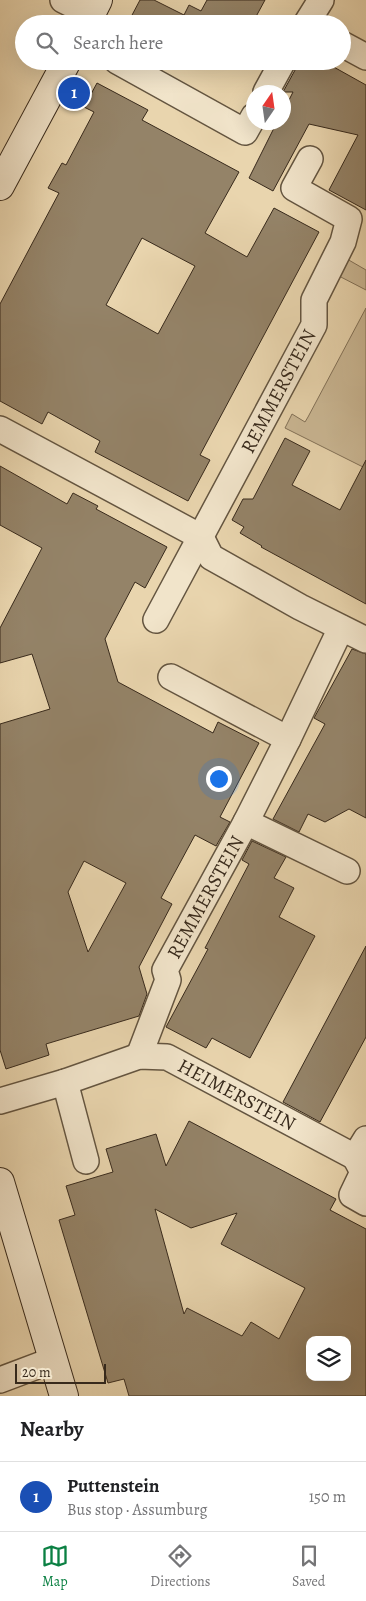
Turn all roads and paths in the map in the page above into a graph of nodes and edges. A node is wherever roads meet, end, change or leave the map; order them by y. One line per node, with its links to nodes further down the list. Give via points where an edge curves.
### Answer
1 (63, 0): 3 (street)
2 (321, 0): 4 (street)
3 (92, 13)
4 (312, 15)
5 (351, 49): 6 (street)
6 (366, 57)
7 (62, 70): 13 (street)
8 (132, 70): 11 (street)
9 (279, 70): 10 (street)
10 (270, 85)
11 (246, 130)
12 (310, 158): 15 (street, REMMERSTEIN, via 294,188 349,219 343,242 314,300 314,325)
13 (0, 186)
14 (0, 429): 15 (street)
15 (201, 537): 16 (street, REMMERSTEIN); 17 (street, via 211,557)
16 (156, 620)
17 (341, 628): 18 (street); 20 (street, REMMERSTEIN)
18 (366, 640)
19 (172, 677): 20 (street)
20 (288, 739): 21 (street, REMMERSTEIN)
21 (246, 822): 22 (street, REMMERSTEIN); 23 (street, REMMERSTEIN, via 165,970 168,980)
22 (346, 871)
23 (139, 1056): 24 (street, HEIMERSTEIN); 26 (street, HEIMERSTEIN, via 167,1057)
24 (65, 1082): 25 (street, HEIMERSTEIN); 27 (street)
25 (0, 1101)
26 (361, 1148): 29 (street, HEIMERSTEIN, via 363,1172 352,1195)
27 (86, 1161)
28 (0, 1182): 30 (street)
29 (366, 1203)
30 (53, 1360): 31 (street); 32 (street)
31 (0, 1380)
32 (64, 1396)

